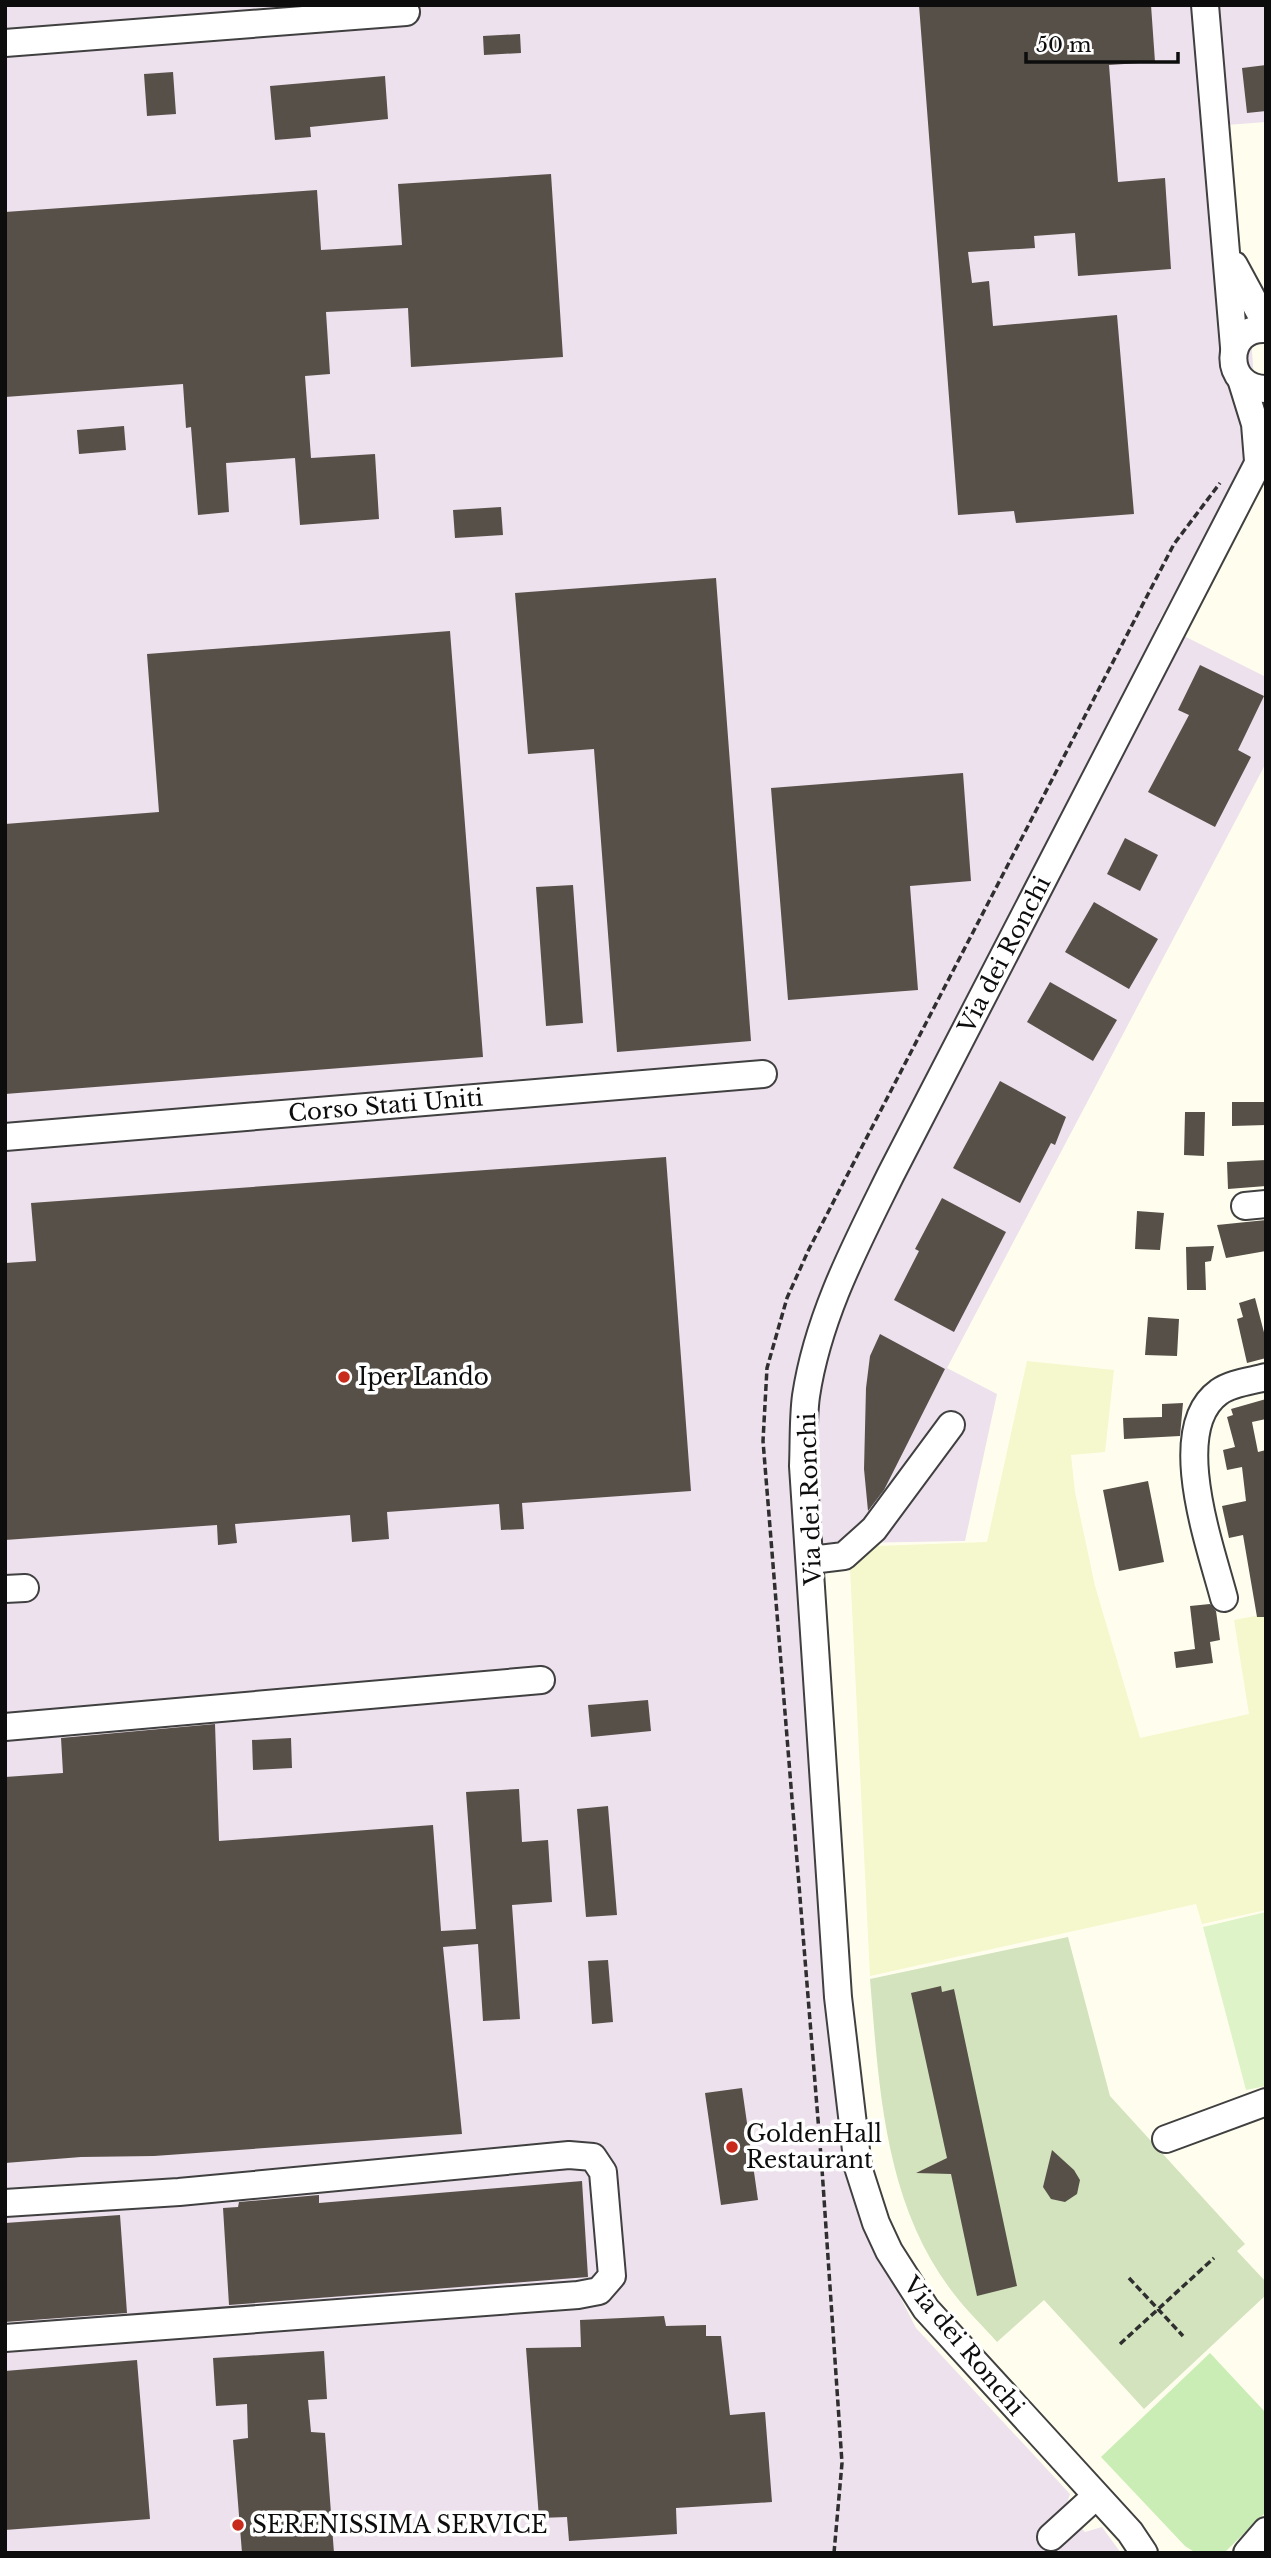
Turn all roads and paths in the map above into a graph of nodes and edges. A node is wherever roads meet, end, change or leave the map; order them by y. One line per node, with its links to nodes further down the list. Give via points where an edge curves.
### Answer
1 (348, 5): 5 (street)
2 (1205, 5): 7 (street, Via dei Ronchi)
3 (406, 12): 5 (street)
4 (208, 16): 5 (street); 6 (street)
5 (318, 19)
6 (5, 43)
7 (1225, 244): 8 (street); 10 (street, Via dei Ronchi)
8 (1266, 324)
9 (1266, 329): 10 (street, via 1245,334)
10 (1234, 347): 11 (street, Via dei Ronchi, via 1233,366)
11 (1254, 385): 12 (street, Via dei Ronchi)
12 (1262, 454): 18 (street, Via dei Ronchi, via 842,1274 823,1324 806,1396 803,1466)
13 (1225, 477): 34 (path, via 1174,544 856,1157 788,1298 767,1368 764,1441 842,2463)
14 (763, 1074): 15 (street, Corso Stati Uniti)
15 (5, 1136)
16 (1266, 1377): 19 (street, via 1221,1391 1206,1404 1196,1430 1201,1514)
17 (951, 1425): 18 (street, via 874,1529 844,1556)
18 (811, 1560): 31 (street, Via dei Ronchi, via 838,1997 858,2167 876,2223 914,2292)
19 (1224, 1598)
20 (541, 1680): 21 (street)
21 (5, 1727)
22 (1266, 2102): 23 (street)
23 (1166, 2139)
24 (5, 2203): 29 (street, via 179,2192 569,2155 593,2157 603,2172 612,2276 599,2291 578,2295)
25 (1214, 2258): 27 (path)
26 (1129, 2278): 27 (path)
27 (1158, 2309): 28 (path); 30 (path)
28 (1183, 2336)
29 (5, 2338)
30 (1120, 2344)
31 (1096, 2496): 32 (street); 33 (street, Via dei Ronchi)
32 (1051, 2537)
33 (1146, 2549)
34 (834, 2553)

